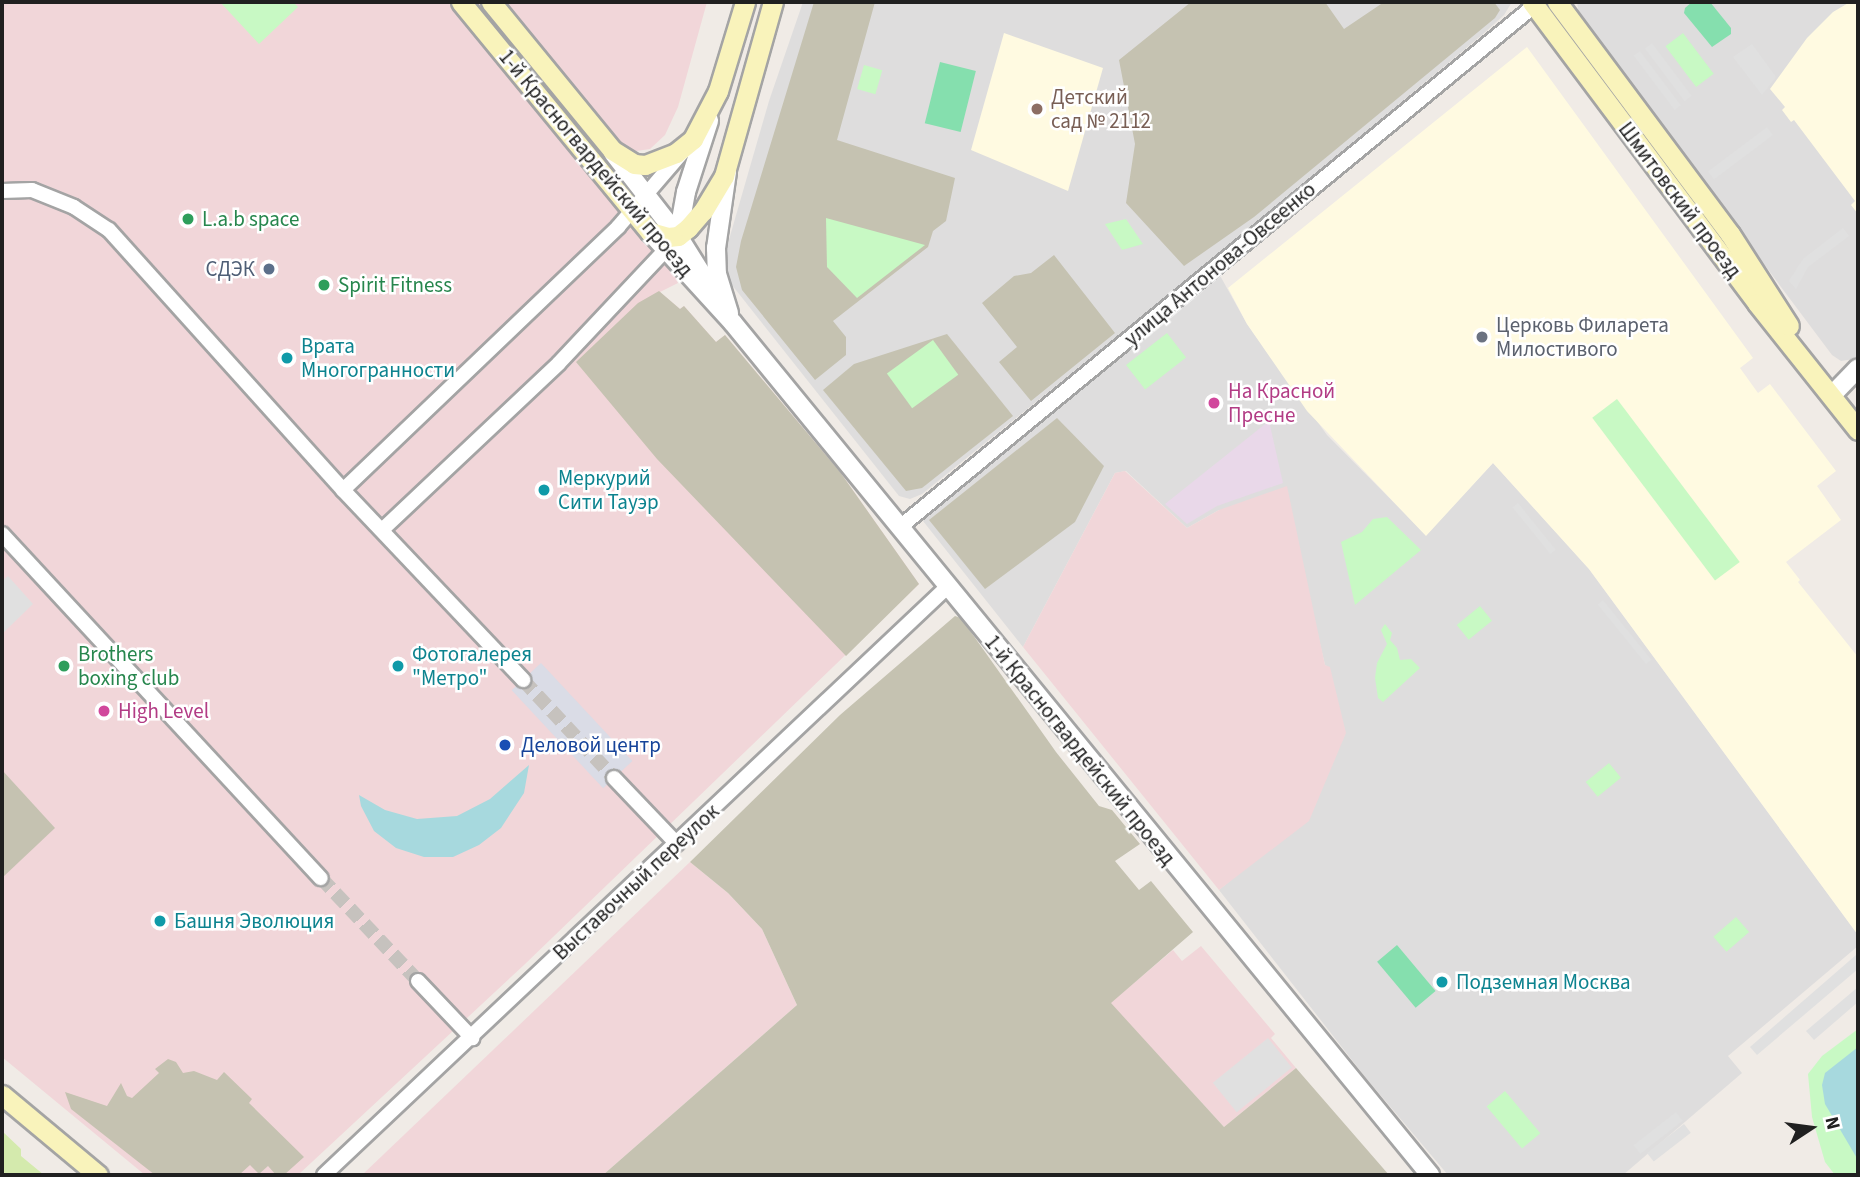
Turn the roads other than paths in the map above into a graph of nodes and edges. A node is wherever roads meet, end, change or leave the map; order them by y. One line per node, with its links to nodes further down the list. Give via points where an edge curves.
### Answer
1 (461, 2): 17 (main road, 1-й Красногвардейский проезд)
2 (491, 2): 13 (main road, 1-й Красногвардейский проезд)
3 (740, 2): 9 (street)
4 (746, 2): 9 (main road)
5 (774, 2): 10 (main road)
6 (784, 2): 10 (street)
7 (1558, 2): 21 (main road, Шмитовский проезд, via 1730,234)
8 (1535, 3): 21 (main road, Шмитовский проезд, via 1757,303); 24 (street, улица Антонова-Овсеенко)
9 (730, 52): 11 (main road)
10 (755, 65): 14 (main road)
11 (718, 91): 12 (main road); 18 (street)
12 (692, 139): 13 (main road, via 676,153 645,164 634,164); 16 (street)
13 (612, 150): 16 (street, 1-й Красногвардейский проезд)
14 (729, 161): 18 (main road, via 703,211); 19 (street, via 716,248 722,297)
15 (2, 191): 23 (street, via 32,190 74,207 109,230)
16 (647, 196): 17 (street); 18 (street, 1-й Красногвардейский проезд)
17 (633, 211): 18 (main road, 1-й Красногвардейский проезд, via 650,232 668,237); 23 (street)
18 (672, 243): 19 (street, 1-й Красногвардейский проезд); 19 (street, 1-й Красногвардейский проезд, via 679,264); 25 (street, via 559,363)
19 (733, 323): 24 (street, 1-й Красногвардейский проезд)
20 (1858, 368): 21 (street)
21 (1832, 395): 22 (main road, Шмитовский проезд)
22 (1858, 430)
23 (343, 490): 25 (street)
24 (900, 527): 27 (street, 1-й Красногвардейский проезд)
25 (382, 530): 28 (street)
26 (2, 534): 31 (street)
27 (947, 587): 30 (street, Выставочный переулок); 37 (street, 1-й Красногвардейский проезд)
28 (523, 680)
29 (614, 778): 30 (street)
30 (677, 844): 33 (street, Выставочный переулок)
31 (321, 877)
32 (418, 982): 33 (street)
33 (472, 1038): 36 (street, Выставочный переулок)
34 (2, 1095): 35 (main road)
35 (98, 1175)
36 (324, 1175)
37 (1430, 1175)

